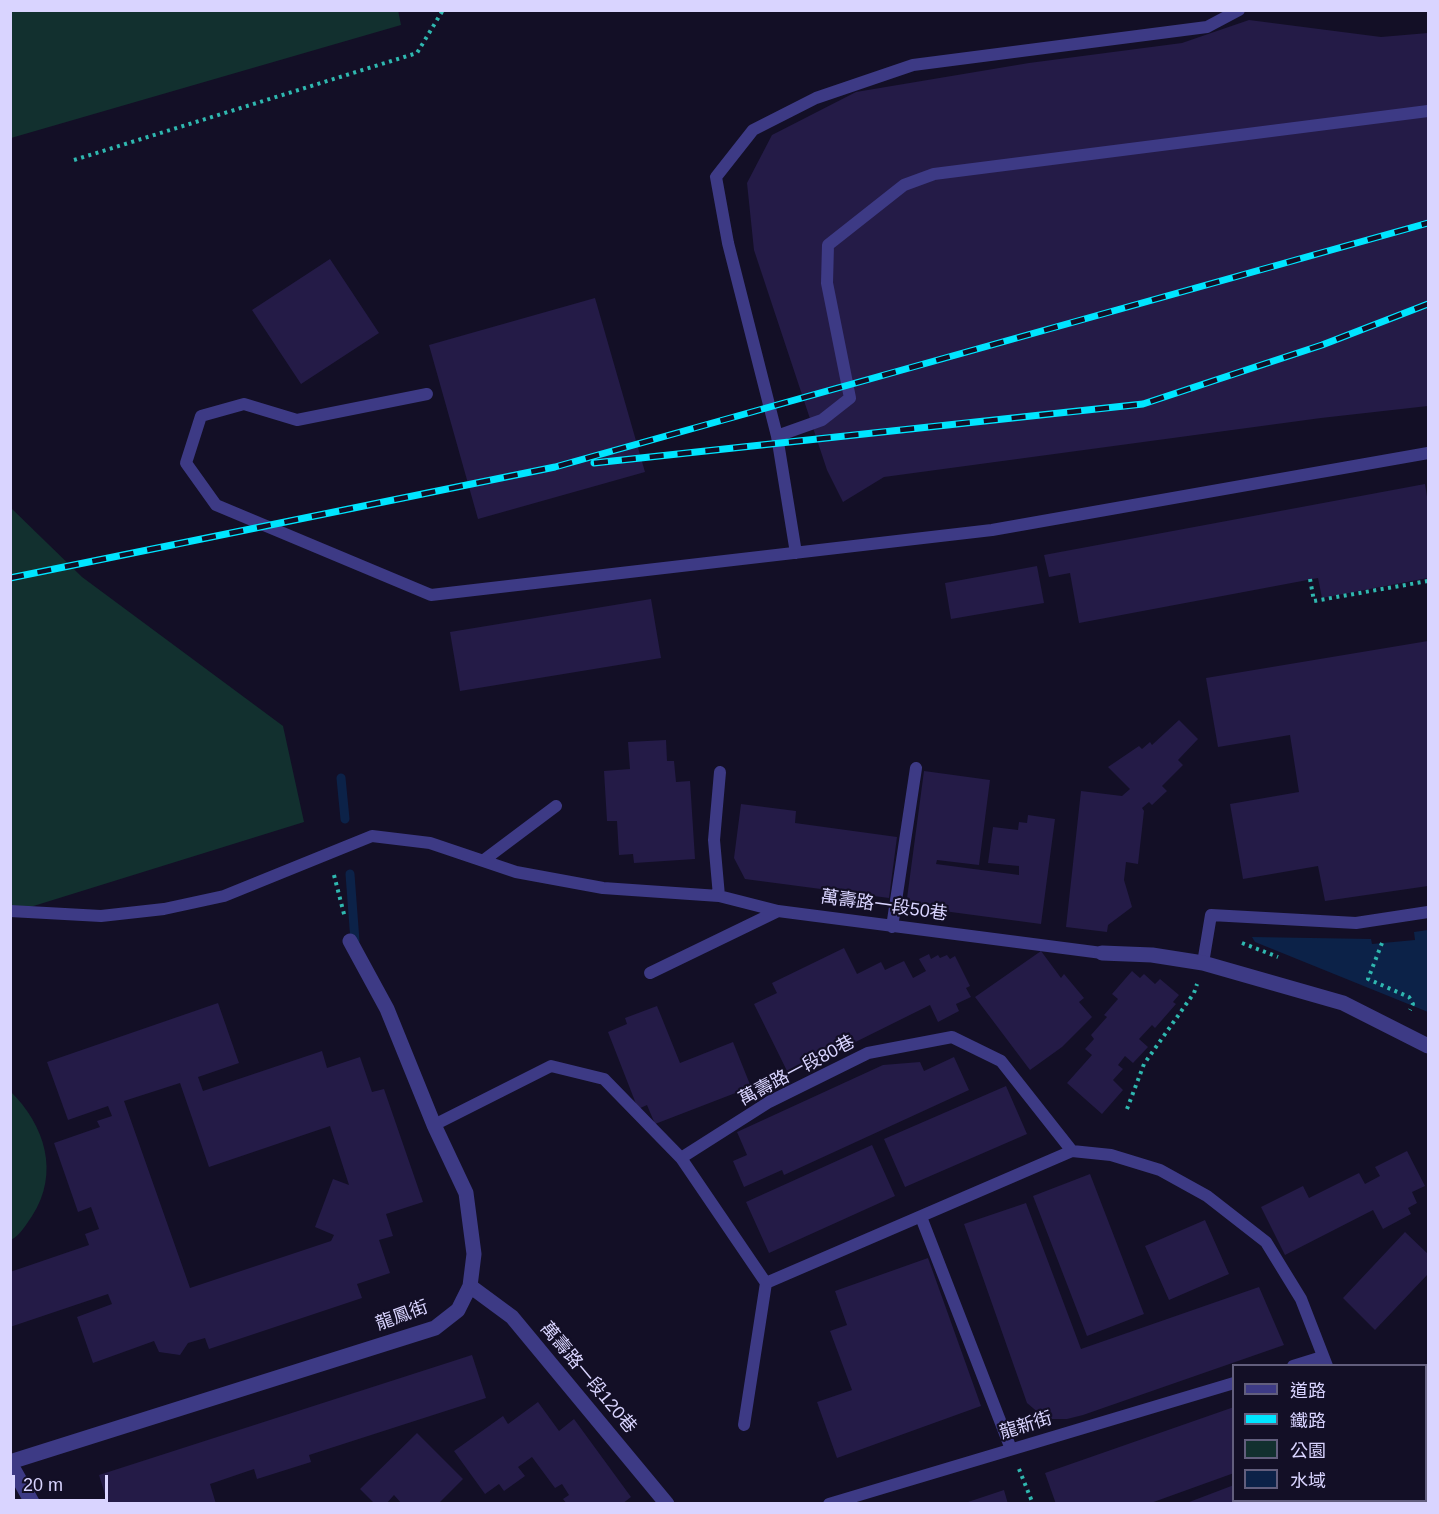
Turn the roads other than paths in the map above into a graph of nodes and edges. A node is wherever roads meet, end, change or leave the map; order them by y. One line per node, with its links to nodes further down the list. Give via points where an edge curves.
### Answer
1 (1239, 10): 4 (lane, via 1207,27 913,65 816,98 753,130 716,177 728,243)
2 (1428, 111): 4 (lane, via 934,174 904,185 828,245 828,282 850,398 822,420)
3 (427, 394): 6 (lane, via 297,420 244,404 233,406 201,416 186,463 216,505 431,595)
4 (777, 436): 6 (lane)
5 (1428, 453): 6 (lane, via 992,530)
6 (796, 553)
7 (915, 768): 15 (lane)
8 (720, 772): 11 (lane, via 714,840)
9 (556, 806): 10 (lane)
10 (484, 860): 11 (lane, 萬壽路一段50巷, via 516,872 603,888); 12 (lane, 萬壽路一段50巷, via 430,843 372,836 224,896 165,909 101,916)
11 (719, 896): 13 (lane, 萬壽路一段50巷)
12 (10, 911)
13 (778, 911): 15 (lane, 萬壽路一段50巷); 19 (lane)
14 (1428, 912): 18 (lane, via 1356,923 1212,915)
15 (892, 927): 17 (lane, 萬壽路一段50巷)
16 (350, 941): 21 (street, 龍鳳街, via 387,1009)
17 (1102, 953): 18 (street, 萬壽路一段50巷)
18 (1203, 963): 20 (street, 萬壽路一段50巷, via 1342,1003)
19 (650, 973)
20 (1428, 1046)
21 (434, 1125): 23 (lane, via 551,1066 604,1079); 26 (street, 龍鳳街, via 466,1193 474,1254)
22 (1072, 1151): 23 (lane, 萬壽路一段80巷, via 1001,1060 952,1037 868,1053 770,1102); 24 (lane); 27 (lane, via 1111,1155 1160,1170 1207,1196 1266,1242 1301,1299)
23 (681, 1158): 25 (lane)
24 (921, 1217): 25 (lane); 31 (lane)
25 (766, 1283): 30 (lane)
26 (470, 1286): 32 (street, 龍鳳街, via 458,1310 435,1328); 34 (street, 萬壽路一段120巷, via 512,1317)
27 (1325, 1361): 28 (lane)
28 (1301, 1364)
29 (1232, 1383): 31 (lane, 龍新街)
30 (744, 1425)
31 (1011, 1449): 35 (lane, 龍新街)
32 (10, 1462): 33 (street, 龍鳳街)
33 (33, 1503)
34 (667, 1503)
35 (829, 1503)

